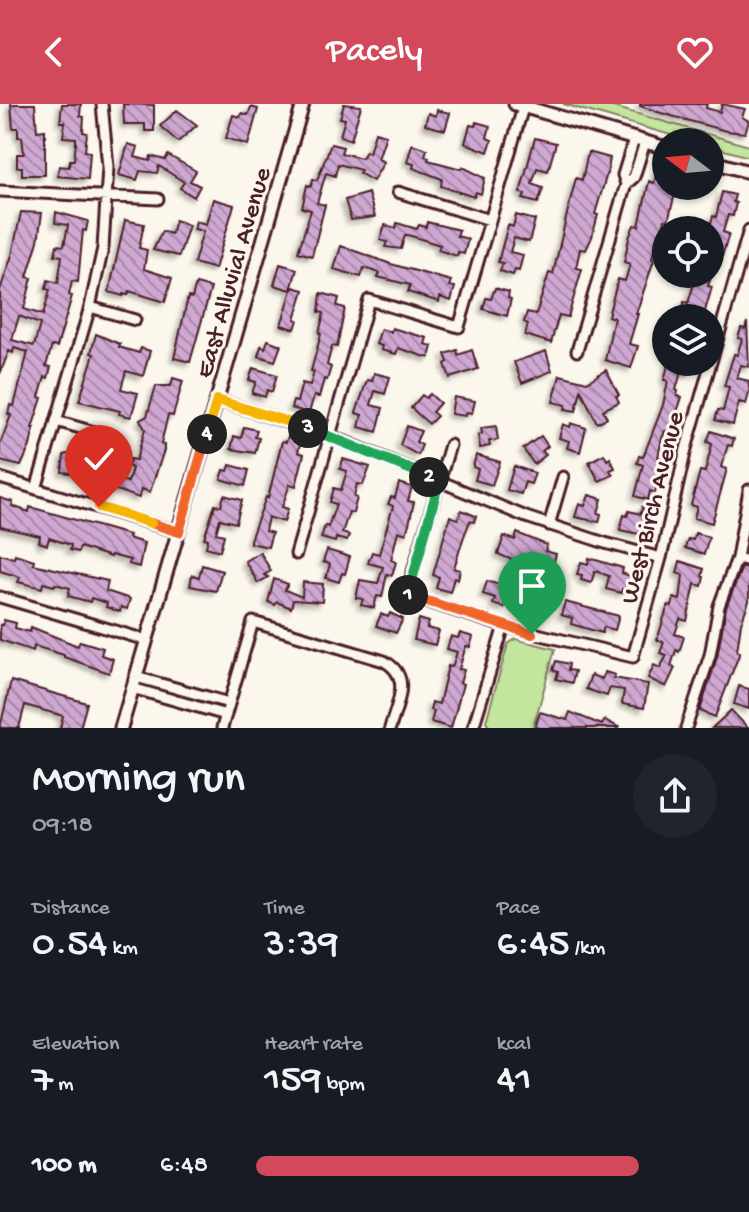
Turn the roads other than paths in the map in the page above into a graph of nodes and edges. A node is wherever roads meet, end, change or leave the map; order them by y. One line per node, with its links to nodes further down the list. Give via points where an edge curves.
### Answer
1 (102, 104): 10 (street)
2 (303, 104): 17 (street, East Alluvial Avenue)
3 (520, 105): 4 (street); 12 (street)
4 (639, 140): 5 (street); 16 (street, via 634,177 626,184)
5 (652, 144)
6 (724, 165): 7 (street)
7 (749, 172)
8 (0, 191): 10 (street)
9 (398, 192): 12 (street)
10 (108, 196): 11 (street); 14 (street)
11 (158, 199)
12 (490, 220): 20 (street, via 459,327 369,300)
13 (749, 230): 30 (street, West Birch Avenue, via 682,463)
14 (90, 307): 15 (street); 18 (street)
15 (135, 320)
16 (577, 351)
17 (217, 400): 20 (street); 28 (street, East Alluvial Avenue)
18 (56, 421): 19 (street); 25 (street)
19 (101, 434)
20 (331, 436): 24 (street); 29 (street)
21 (450, 445): 24 (street)
22 (563, 477): 27 (street)
23 (0, 478): 25 (street)
24 (439, 482): 27 (street); 34 (street, via 406,595)
25 (36, 489): 28 (street)
26 (749, 490): 31 (street)
27 (549, 525): 30 (street)
28 (179, 532): 35 (street, East Alluvial Avenue)
29 (296, 554)
30 (661, 558): 34 (street, West Birch Avenue, via 633,657)
31 (737, 558): 32 (street); 43 (street)
32 (749, 561)
33 (0, 597): 35 (street)
34 (504, 626): 42 (street)
35 (146, 640): 36 (street, East Alluvial Avenue)
36 (134, 682): 37 (street); 38 (street); 39 (street, East Alluvial Avenue)
37 (229, 703): 38 (street); 41 (street, via 253,622 395,667 401,690)
38 (226, 715): 40 (street)
39 (121, 728)
40 (222, 728)
41 (390, 728)
42 (473, 728)
43 (686, 728)

